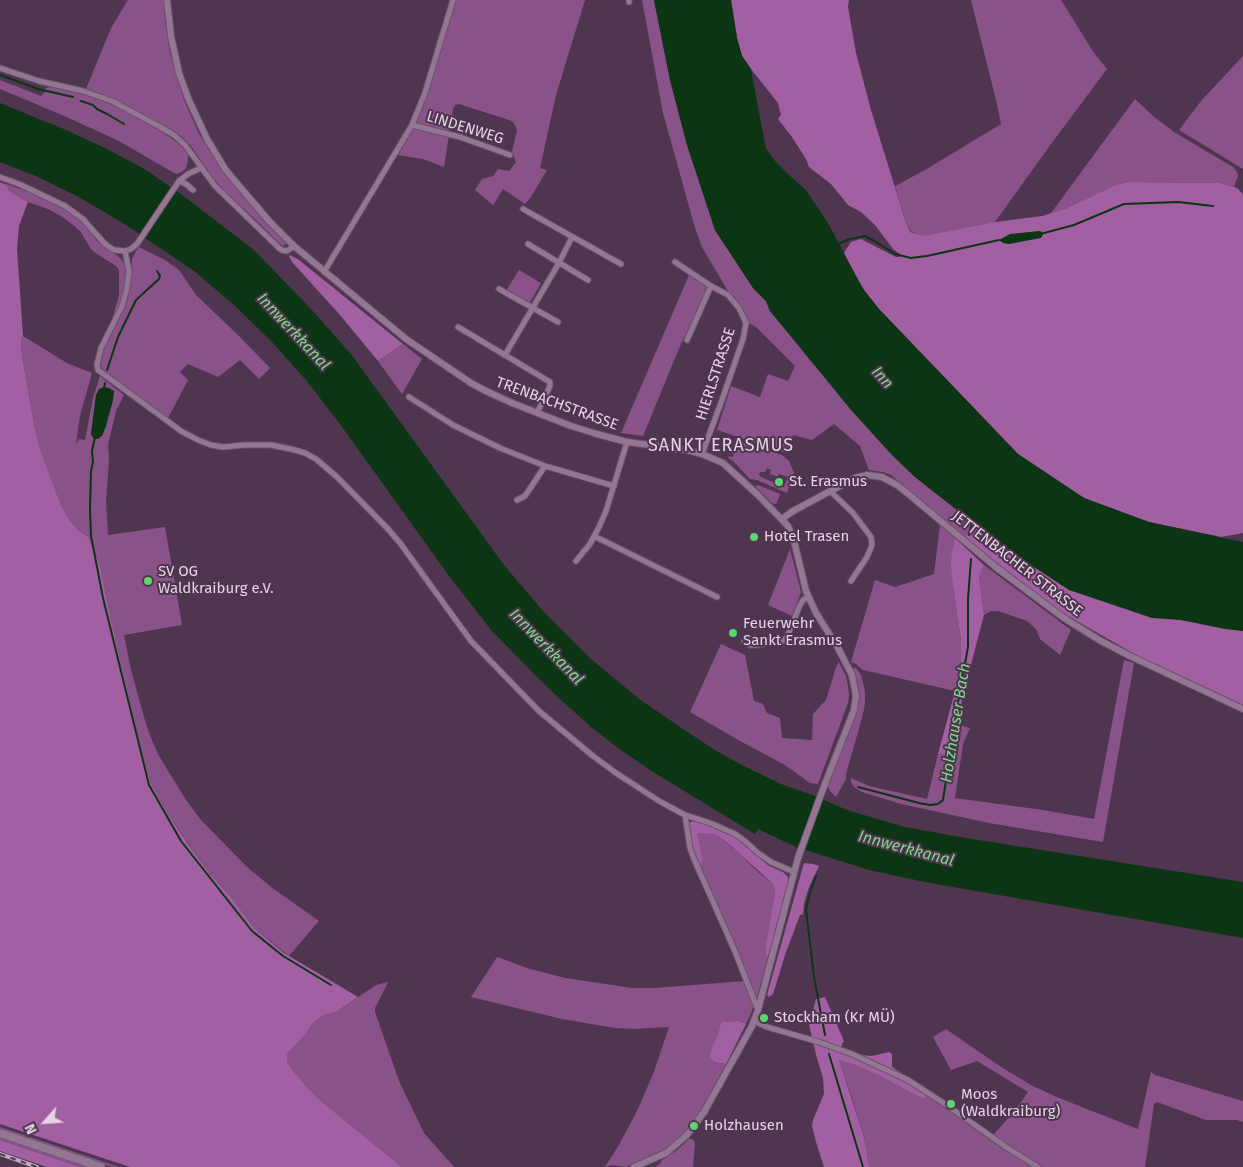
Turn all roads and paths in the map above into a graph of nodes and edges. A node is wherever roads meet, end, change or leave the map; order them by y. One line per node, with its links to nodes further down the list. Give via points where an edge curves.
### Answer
1 (168, 0): 13 (street, TRENBACHSTRASSE, via 179,73 207,139 225,169)
2 (453, 0): 4 (street)
3 (0, 68): 6 (street, via 112,102 174,135)
4 (412, 126): 5 (street, LINDENWEG, via 460,137); 18 (street)
5 (510, 155)
6 (201, 168): 8 (street); 13 (street, via 279,248 287,251)
7 (0, 177): 14 (street, via 65,206 83,219 109,247)
8 (178, 183): 9 (street); 14 (street, via 140,240)
9 (193, 190)
10 (523, 209): 11 (street)
11 (572, 237): 16 (street); 17 (street)
12 (528, 244): 16 (street)
13 (294, 246): 18 (street, TRENBACHSTRASSE)
14 (125, 251): 43 (street, via 129,271 127,288 98,356 98,370 198,440 223,447 284,447 305,453 321,463 388,529 471,641 539,711 616,773)
15 (675, 262): 20 (street, HIERLSTRASSE)
16 (559, 263): 19 (street); 22 (street)
17 (621, 264)
18 (324, 272): 28 (street, TRENBACHSTRASSE, via 412,343 471,383)
19 (588, 280)
20 (711, 286): 25 (street); 30 (street, HIERLSTRASSE, via 728,295 746,323)
21 (499, 289): 22 (street)
22 (532, 308): 23 (street); 26 (street)
23 (558, 322)
24 (458, 328): 26 (street)
25 (687, 340)
26 (505, 355): 28 (street, via 550,382)
27 (409, 396): 31 (street, via 453,426)
28 (537, 413): 29 (street, TRENBACHSTRASSE)
29 (627, 442): 30 (street, TRENBACHSTRASSE); 32 (street)
30 (702, 454): 35 (street, TRENBACHSTRASSE, via 728,467)
31 (545, 466): 32 (street); 34 (street, via 526,496)
32 (614, 486): 36 (street)
33 (830, 491): 35 (street, JETTENBACHER STRASSE); 38 (street, via 853,513 871,537 872,545 867,557); 42 (street, JETTENBACHER STRASSE, via 864,475 887,480 1064,618 1130,656)
34 (517, 500)
35 (782, 519): 40 (street, TRENBACHSTRASSE, via 793,535)
36 (594, 536): 37 (street); 39 (street)
37 (576, 561)
38 (851, 581)
39 (717, 597)
40 (808, 597): 41 (street, via 801,602 783,641 757,645); 44 (street, TRENBACHSTRASSE, via 848,667 855,691 854,710)
41 (744, 642)
42 (1243, 709)
43 (685, 815): 44 (street, via 735,834 771,862); 45 (street, via 694,859)
44 (794, 872): 45 (street, TRENBACHSTRASSE)
45 (758, 1010): 46 (street, TRENBACHSTRASSE)
46 (754, 1021): 49 (street, TRENBACHSTRASSE, via 688,1135 666,1153); 50 (street, via 845,1051 908,1080)
47 (0, 1133): 48 (main road)
48 (101, 1167)
49 (634, 1167)
50 (1038, 1167)

